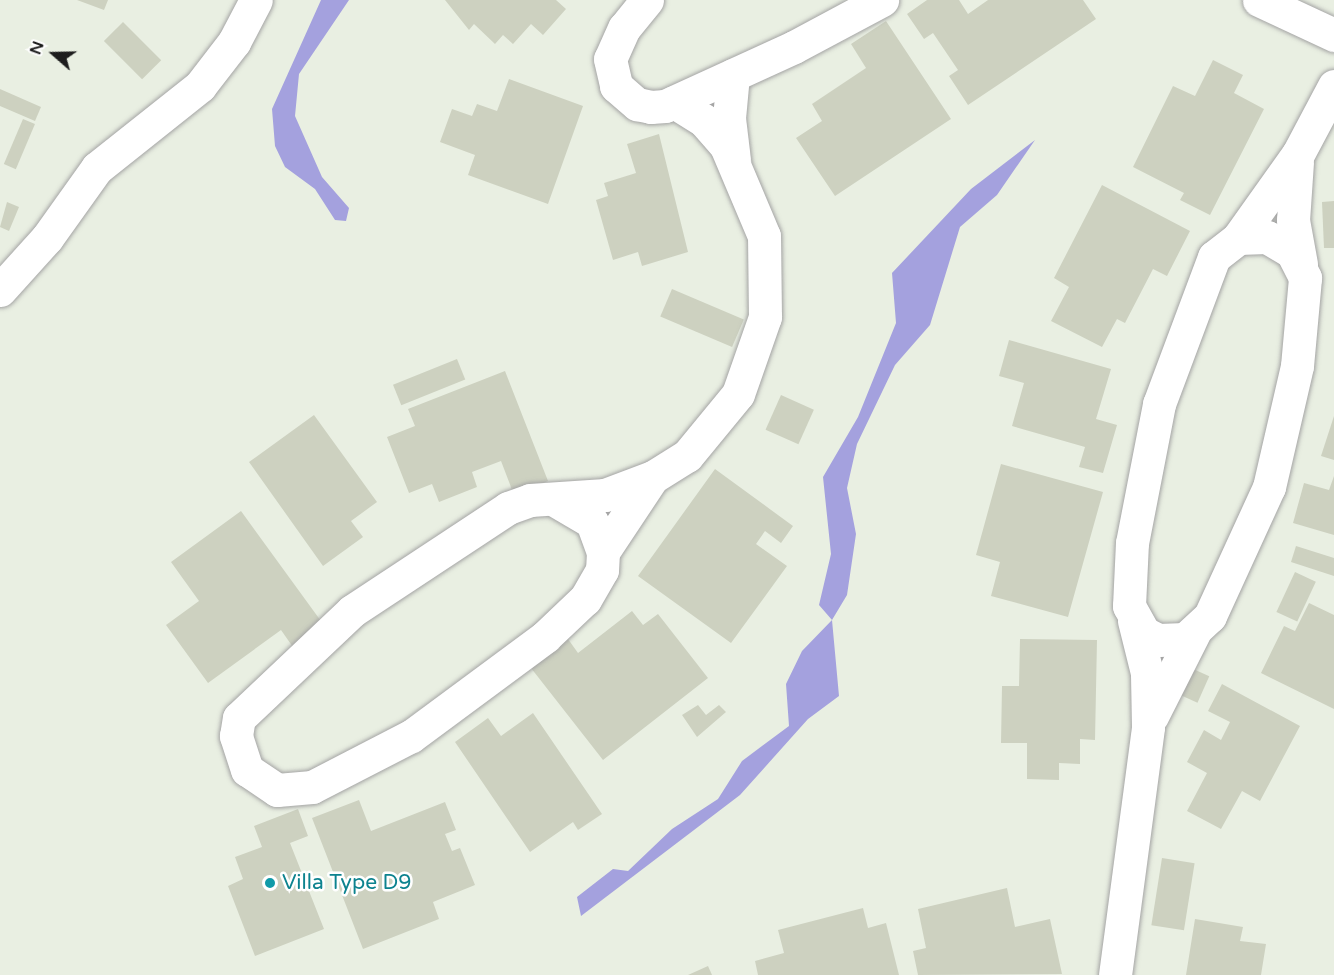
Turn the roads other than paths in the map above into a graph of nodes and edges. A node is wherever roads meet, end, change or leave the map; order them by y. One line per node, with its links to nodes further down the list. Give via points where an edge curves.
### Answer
1 (256, 0): 13 (street, via 234,42 200,86 96,168 47,238)
2 (647, 0): 8 (street, via 614,45 611,73 616,86 637,104)
3 (882, 0): 6 (street)
4 (1259, 0): 5 (street)
5 (1334, 35)
6 (733, 75): 8 (street); 10 (street, via 729,118)
7 (1334, 86): 9 (street)
8 (674, 102): 10 (street, via 703,120)
9 (1298, 154): 11 (street); 12 (street, via 1293,220)
10 (734, 161): 14 (street, via 764,236 768,277 755,357 715,427 687,456)
11 (1238, 238): 12 (street, via 1268,237 1281,242); 17 (street, via 1225,246 1208,270 1159,404 1132,543 1129,606)
12 (1301, 264): 18 (street, via 1305,278 1301,337 1269,487 1233,575)
13 (0, 290)
14 (654, 477): 15 (street, via 605,495); 16 (street)
15 (553, 499): 16 (street, via 586,517); 16 (street, via 519,503 481,524 409,569 325,632 239,718 236,736 247,770 260,783 295,792 411,736 502,673 585,599 597,586)
16 (603, 552)
17 (1134, 621): 18 (street, via 1158,640 1175,642); 19 (street, via 1147,673)
18 (1194, 633): 19 (street)
19 (1148, 727): 20 (street)
20 (1115, 975)

